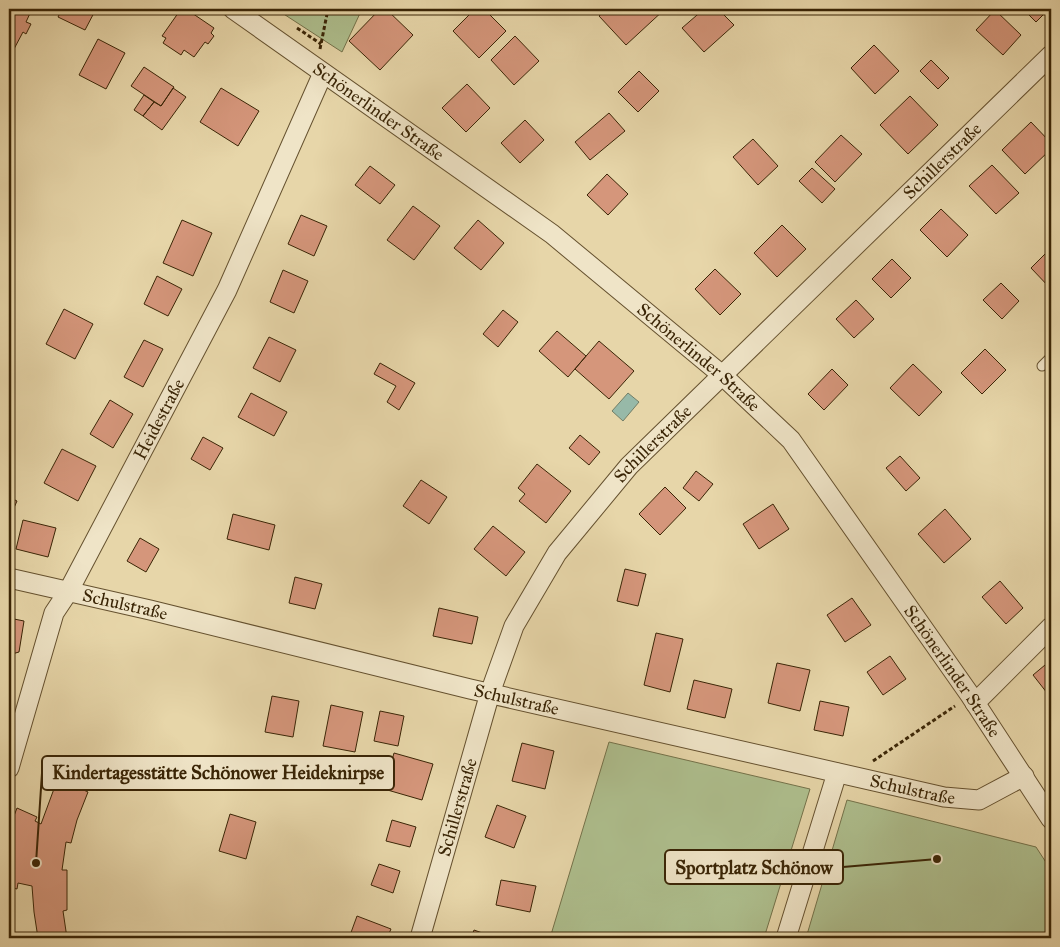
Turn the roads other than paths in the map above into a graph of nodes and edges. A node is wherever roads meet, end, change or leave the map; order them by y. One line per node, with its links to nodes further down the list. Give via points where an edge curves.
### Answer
1 (233, 9): 3 (street, Schönerlinder Straße)
2 (1051, 55): 6 (street, Schillerstraße)
3 (323, 73): 6 (street, Schönerlinder Straße, via 552,234); 8 (street, Heidestraße, via 227,290)
4 (1051, 357): 5 (lane)
5 (1042, 366)
6 (722, 375): 10 (street, Schillerstraße, via 629,466 557,553 514,626); 11 (street, Schönerlinder Straße, via 791,440)
7 (9, 578): 8 (street, Schulstraße)
8 (68, 592): 10 (street, Schulstraße); 12 (street, Heidestraße, via 54,613)
9 (1051, 627): 11 (street)
10 (490, 694): 13 (street, Schulstraße); 16 (street, Schillerstraße)
11 (972, 699): 14 (street, Schönerlinder Straße)
12 (9, 768)
13 (845, 774): 14 (street, Schulstraße, via 944,796 978,800); 17 (street)
14 (1024, 776): 15 (street, Schönerlinder Straße)
15 (1051, 819)
16 (420, 938)
17 (786, 938)

